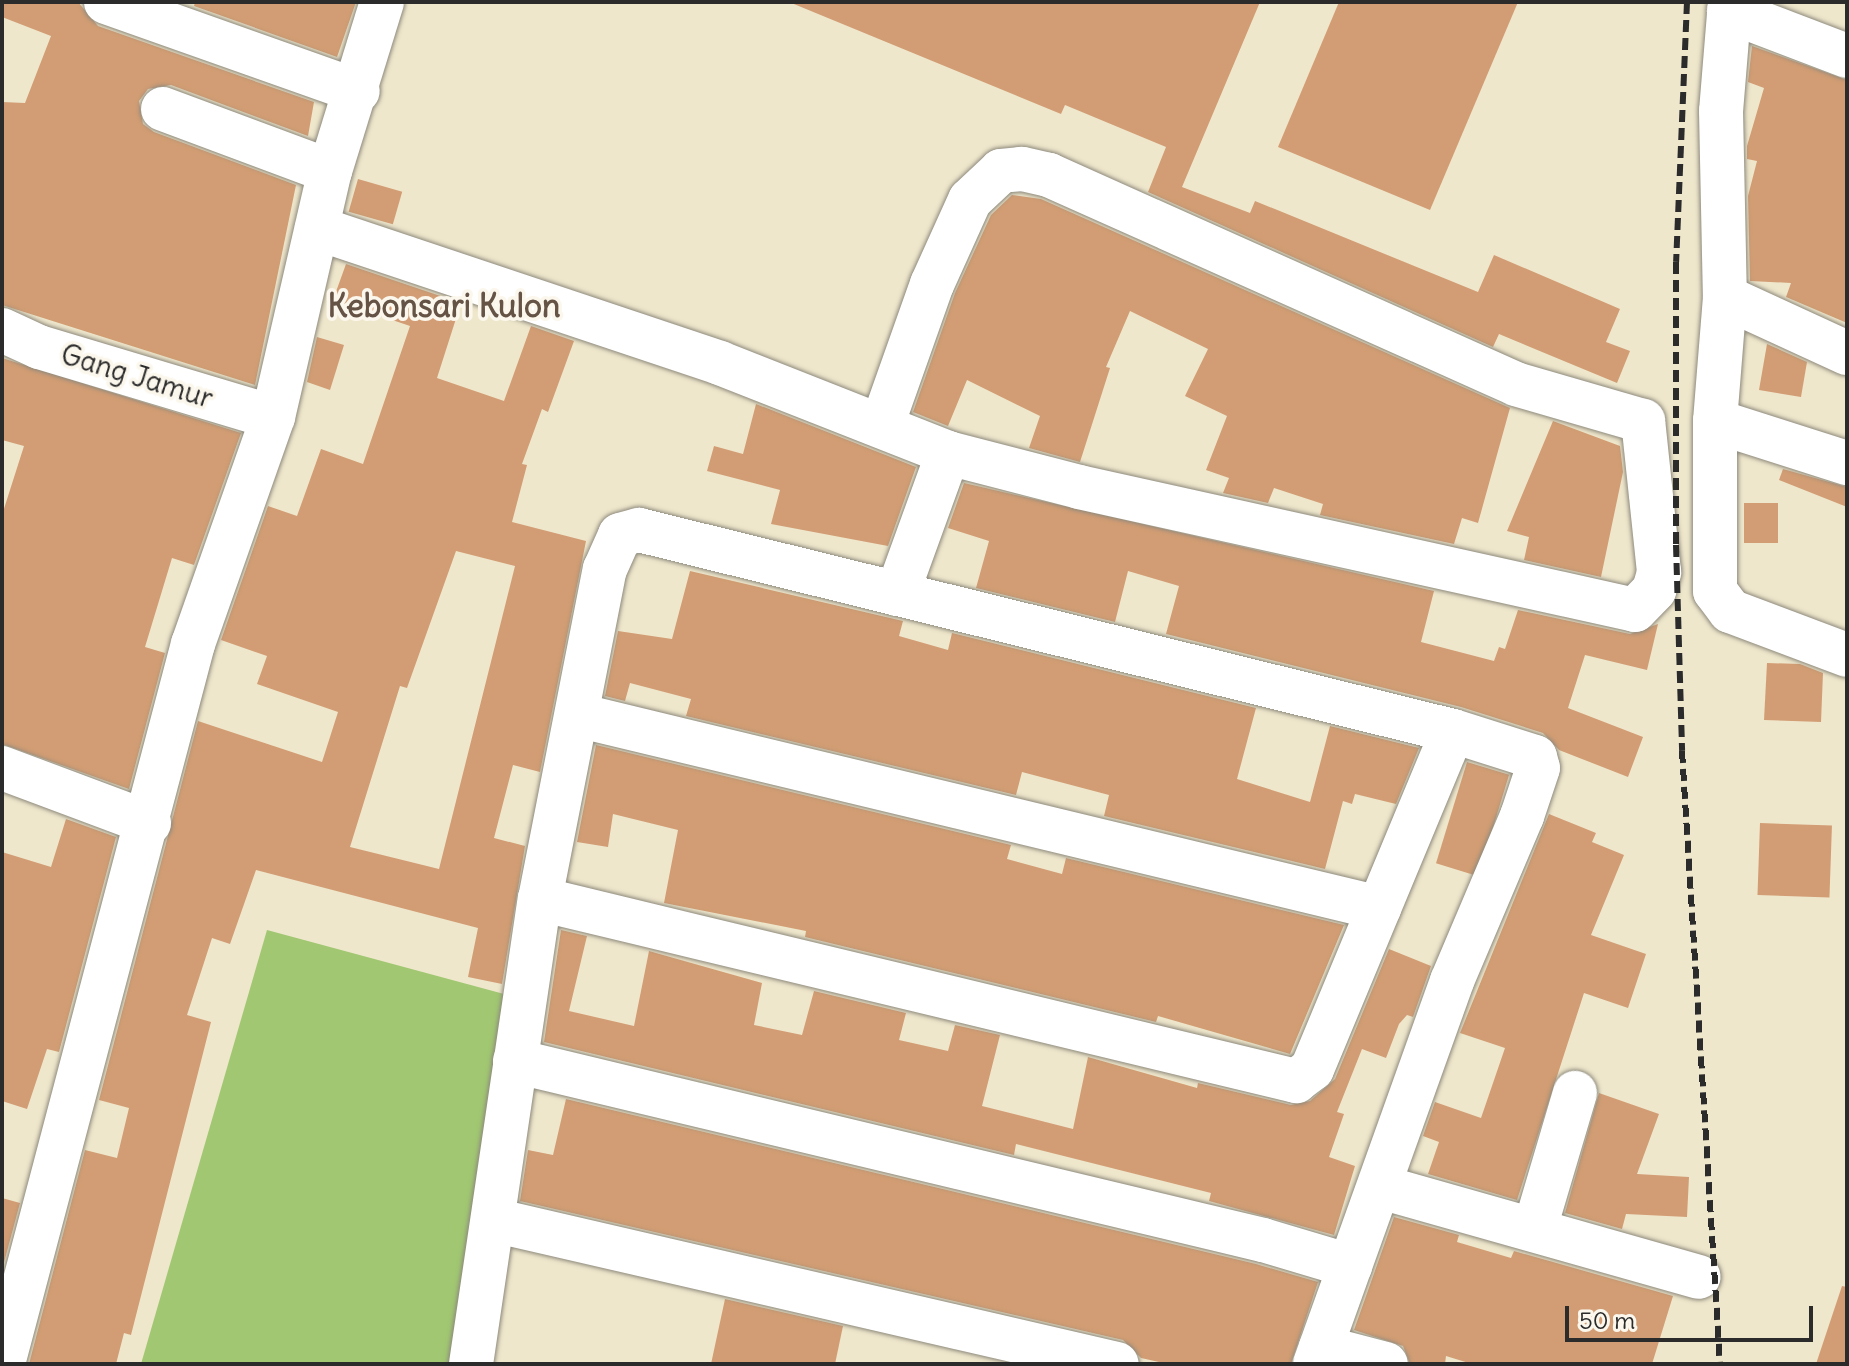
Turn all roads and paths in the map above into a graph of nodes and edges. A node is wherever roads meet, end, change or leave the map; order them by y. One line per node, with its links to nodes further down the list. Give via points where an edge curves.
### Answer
1 (106, 2): 5 (street)
2 (382, 2): 5 (street)
3 (1729, 7): 4 (street); 9 (street, via 1721,111)
4 (1847, 56)
5 (358, 91): 7 (street)
6 (163, 109): 7 (street)
7 (330, 171): 8 (street)
8 (317, 228): 12 (street); 13 (street, via 720,363)
9 (1725, 297): 11 (street); 14 (street)
10 (2, 330): 12 (street, Gang Jamur, via 39,347)
11 (1847, 353)
12 (273, 417): 22 (street, via 193,644)
13 (882, 425): 15 (street); 15 (street, via 932,284 970,200 1001,171 1022,169 1063,181 1516,384 1643,421 1659,572 1654,590 1635,610)
14 (1746, 428): 16 (street); 18 (street, via 1715,591 1730,611)
15 (948, 453): 17 (street)
16 (1847, 463)
17 (897, 594): 19 (street, via 659,532 620,535 605,569); 20 (street)
18 (1847, 655)
19 (577, 715): 23 (street); 24 (street)
20 (1453, 731): 24 (street); 27 (street, via 1535,757 1538,768 1452,981)
21 (2, 768): 22 (street)
22 (149, 823): 33 (street)
23 (540, 899): 24 (street, via 1296,1081 1312,1069); 25 (street)
24 (1379, 908)
25 (515, 1061): 28 (street); 30 (street, via 1263,1240)
26 (1575, 1093): 29 (street)
27 (1381, 1187): 29 (street); 30 (street)
28 (493, 1220): 34 (street); 35 (street)
29 (1535, 1228): 31 (street)
30 (1350, 1266): 32 (street)
31 (1698, 1277)
32 (1318, 1355): 36 (street)
33 (3, 1364)
34 (471, 1364)
35 (1117, 1364)
36 (1386, 1364)

